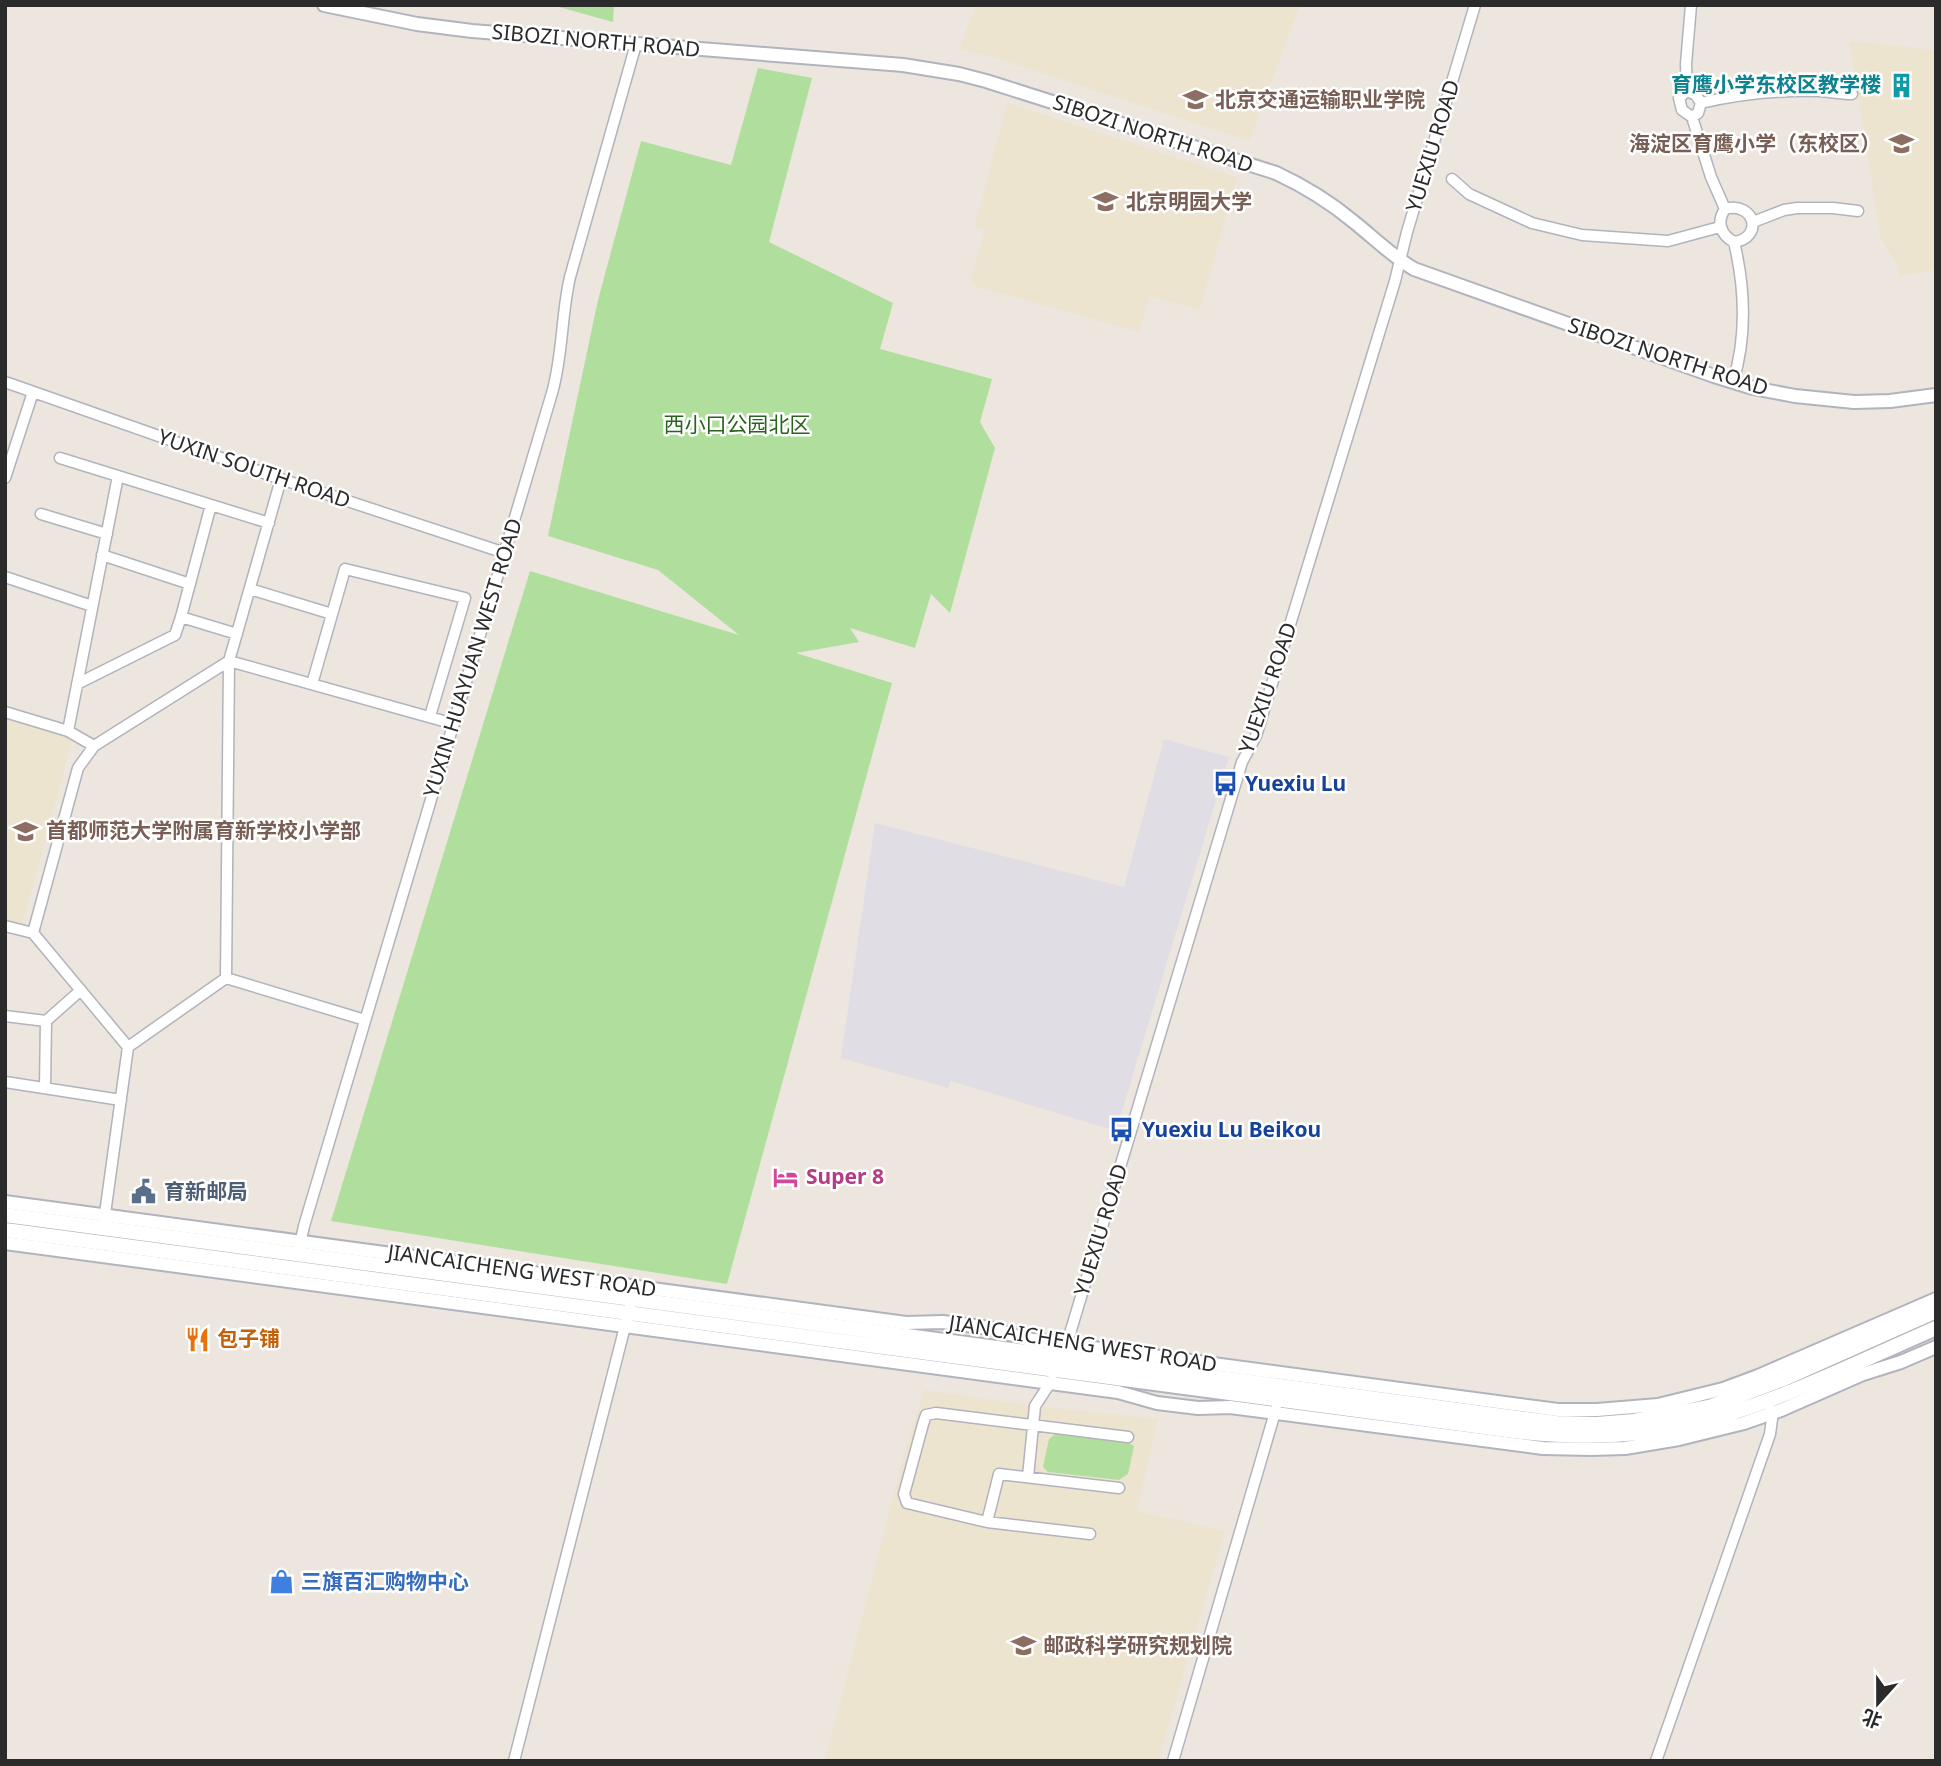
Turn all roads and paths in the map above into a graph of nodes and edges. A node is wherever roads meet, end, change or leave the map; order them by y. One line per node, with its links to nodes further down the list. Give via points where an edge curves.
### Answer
1 (324, 5): 4 (street, SIBOZI NORTH ROAD, via 443,27)
2 (1475, 5): 15 (street, YUEXIU ROAD)
3 (1691, 5): 5 (street)
4 (636, 44): 15 (street, SIBOZI NORTH ROAD, via 903,65 986,81 1276,173 1314,192); 28 (street, YUXIN HUAYUAN WEST ROAD, via 565,296 558,374)
5 (1687, 92): 7 (street); 8 (street, via 1679,98 1682,110)
6 (1852, 94): 7 (street, via 1773,92)
7 (1701, 103): 8 (street)
8 (1692, 117): 10 (street)
9 (1452, 179): 13 (street, via 1469,194 1532,223 1582,234 1668,241)
10 (1725, 209): 12 (street, via 1743,209); 13 (street)
11 (1858, 211): 12 (street, via 1797,208)
12 (1753, 222): 14 (street, via 1744,241)
13 (1720, 227): 14 (street)
14 (1734, 242): 17 (street, via 1743,330)
15 (1401, 261): 17 (street, SIBOZI NORTH ROAD, via 1427,275); 69 (street, YUEXIU ROAD)
16 (5, 382): 18 (street, YUXIN SOUTH ROAD)
17 (1733, 382): 19 (street, SIBOZI NORTH ROAD, via 1835,401)
18 (33, 392): 22 (street); 23 (street, YUXIN SOUTH ROAD)
19 (1936, 395)
20 (60, 457): 21 (street)
21 (118, 476): 24 (street); 27 (street)
22 (5, 478)
23 (281, 479): 26 (street); 28 (street, YUXIN SOUTH ROAD)
24 (211, 505): 26 (street); 31 (street)
25 (41, 514): 27 (street)
26 (269, 523): 32 (street)
27 (107, 534): 29 (street)
28 (505, 553): 42 (street, YUXIN HUAYUAN WEST ROAD)
29 (102, 555): 31 (street); 33 (street)
30 (5, 577): 33 (street)
31 (190, 584): 35 (street)
32 (250, 589): 34 (street); 36 (street)
33 (92, 606): 38 (street)
34 (332, 614): 39 (street); 41 (street, via 345,569 465,598)
35 (181, 617): 36 (street); 38 (street, via 175,635)
36 (237, 634): 37 (street)
37 (229, 661): 39 (street); 44 (street); 47 (street)
38 (77, 684): 43 (street)
39 (312, 684): 41 (street)
40 (5, 712): 43 (street)
41 (430, 716): 42 (street)
42 (454, 723): 50 (street, YUXIN HUAYUAN WEST ROAD)
43 (68, 731): 44 (street)
44 (94, 746): 46 (street, via 78,768)
45 (5, 926): 46 (street)
46 (33, 933): 48 (street)
47 (226, 978): 50 (street); 52 (street)
48 (80, 990): 51 (street); 52 (street)
49 (5, 1016): 51 (street)
50 (365, 1020): 61 (street, YUXIN HUAYUAN WEST ROAD)
51 (46, 1021): 54 (street)
52 (128, 1047): 55 (street)
53 (5, 1082): 54 (street)
54 (44, 1088): 55 (street)
55 (121, 1100): 58 (street)
56 (5, 1202): 58 (street, JIANCAICHENG WEST ROAD)
57 (5, 1215): 58 (main road, JIANCAICHENG WEST ROAD)
58 (104, 1222): 61 (main road, JIANCAICHENG WEST ROAD)
59 (5, 1230): 61 (main road, JIANCAICHENG WEST ROAD)
60 (5, 1243): 65 (street, JIANCAICHENG WEST ROAD)
61 (298, 1255): 63 (street, JIANCAICHENG WEST ROAD); 65 (main road, JIANCAICHENG WEST ROAD)
62 (1936, 1299): 69 (street, JIANCAICHENG WEST ROAD, via 1723,1389 1658,1405 1597,1410)
63 (730, 1300): 66 (street); 69 (street, JIANCAICHENG WEST ROAD, via 906,1323 990,1328 1026,1339)
64 (1936, 1311): 70 (main road, JIANCAICHENG WEST ROAD)
65 (628, 1313): 66 (main road, JIANCAICHENG WEST ROAD); 69 (main road, JIANCAICHENG WEST ROAD); 78 (street)
66 (786, 1320): 69 (main road, JIANCAICHENG WEST ROAD)
67 (1936, 1328): 70 (main road, JIANCAICHENG WEST ROAD)
68 (1936, 1347): 70 (street, JIANCAICHENG WEST ROAD, via 1901,1362)
69 (1059, 1364): 70 (main road, JIANCAICHENG WEST ROAD, via 1578,1424 1673,1415 1727,1401); 71 (main road, JIANCAICHENG WEST ROAD); 72 (street, YUEXIU ROAD, via 1035,1406)
70 (1767, 1401): 71 (main road, JIANCAICHENG WEST ROAD, via 1686,1425 1585,1436); 80 (street, via 1770,1434)
71 (1276, 1406): 79 (street)
72 (1033, 1426): 73 (street); 74 (street, YUEXIU ROAD); 76 (street, via 926,1415 904,1494 907,1503)
73 (1128, 1437)
74 (1028, 1477): 75 (street); 76 (street, via 999,1474)
75 (1119, 1488)
76 (987, 1522): 77 (street)
77 (1090, 1534)
78 (514, 1761)
79 (1172, 1761)
80 (1656, 1761)

